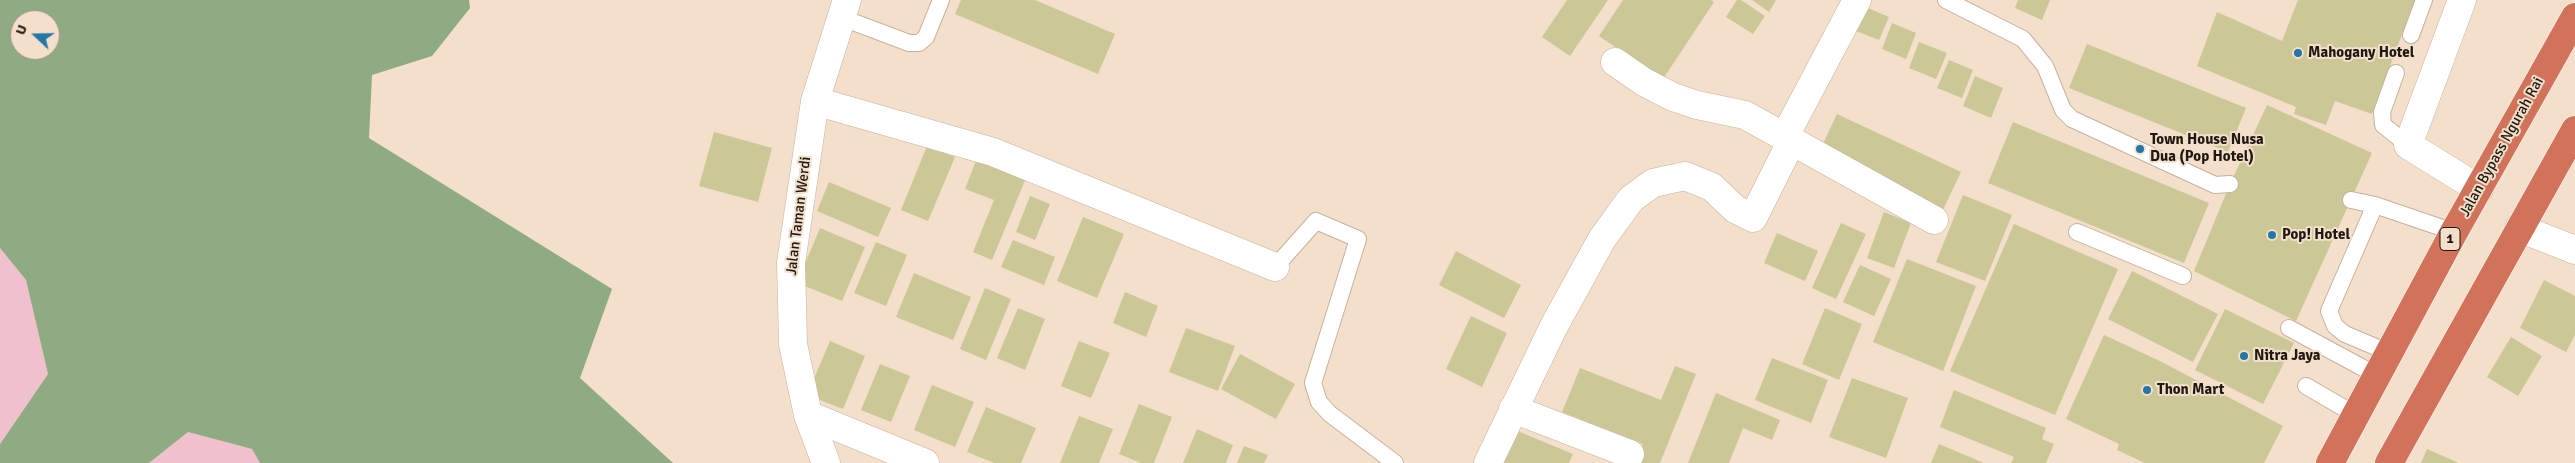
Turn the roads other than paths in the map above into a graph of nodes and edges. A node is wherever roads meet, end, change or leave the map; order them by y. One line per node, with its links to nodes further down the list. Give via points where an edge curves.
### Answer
1 (942, 0): 6 (lane, via 926,38 918,43 909,43)
2 (1857, 0): 13 (street)
3 (1946, 0): 15 (lane, via 2023,39 2045,66 2063,110 2072,119 2215,185)
4 (2424, 0): 8 (lane)
5 (2462, 0): 14 (street)
6 (844, 8): 11 (street, Jalan Taman Werdi)
7 (2575, 17): 16 (highway, Jalan Bypass Ngurah Rai / 1)
8 (2411, 35)
9 (1615, 62): 13 (street, via 1673,97 1745,114)
10 (2396, 73): 14 (lane, via 2382,112 2383,125)
11 (815, 102): 24 (street, via 993,152); 30 (street, Jalan Taman Werdi, via 791,263 794,344)
12 (2575, 130): 20 (highway)
13 (1788, 138): 19 (street); 29 (street, via 1753,218 1736,209 1712,187 1685,176 1653,183 1631,199 1602,239)
14 (2408, 145): 16 (street)
15 (2230, 184)
16 (2479, 188): 22 (highway, Jalan Bypass Ngurah Rai / 1)
17 (2351, 200): 18 (lane)
18 (2375, 205): 22 (lane); 27 (lane, via 2329,311 2335,326)
19 (1934, 220)
20 (2519, 228): 23 (street); 38 (highway)
21 (2077, 232): 25 (lane)
22 (2454, 232): 27 (highway, Jalan Bypass Ngurah Rai / 1)
23 (2575, 250)
24 (1275, 267): 35 (lane, via 1316,221 1358,239 1313,383 1319,402 1330,414)
25 (2183, 276)
26 (2289, 328): 27 (lane)
27 (2384, 364): 31 (highway, Jalan Bypass Ngurah Rai / 1)
28 (2306, 386): 31 (lane)
29 (1513, 408): 32 (street); 36 (street)
30 (808, 415): 33 (street, Jalan Taman Werdi); 34 (street)
31 (2356, 415): 37 (highway, Jalan Bypass Ngurah Rai / 1)
32 (1630, 454)
33 (826, 463)
34 (925, 463)
35 (1395, 463)
36 (1488, 463)
37 (2330, 463)
38 (2389, 463)

